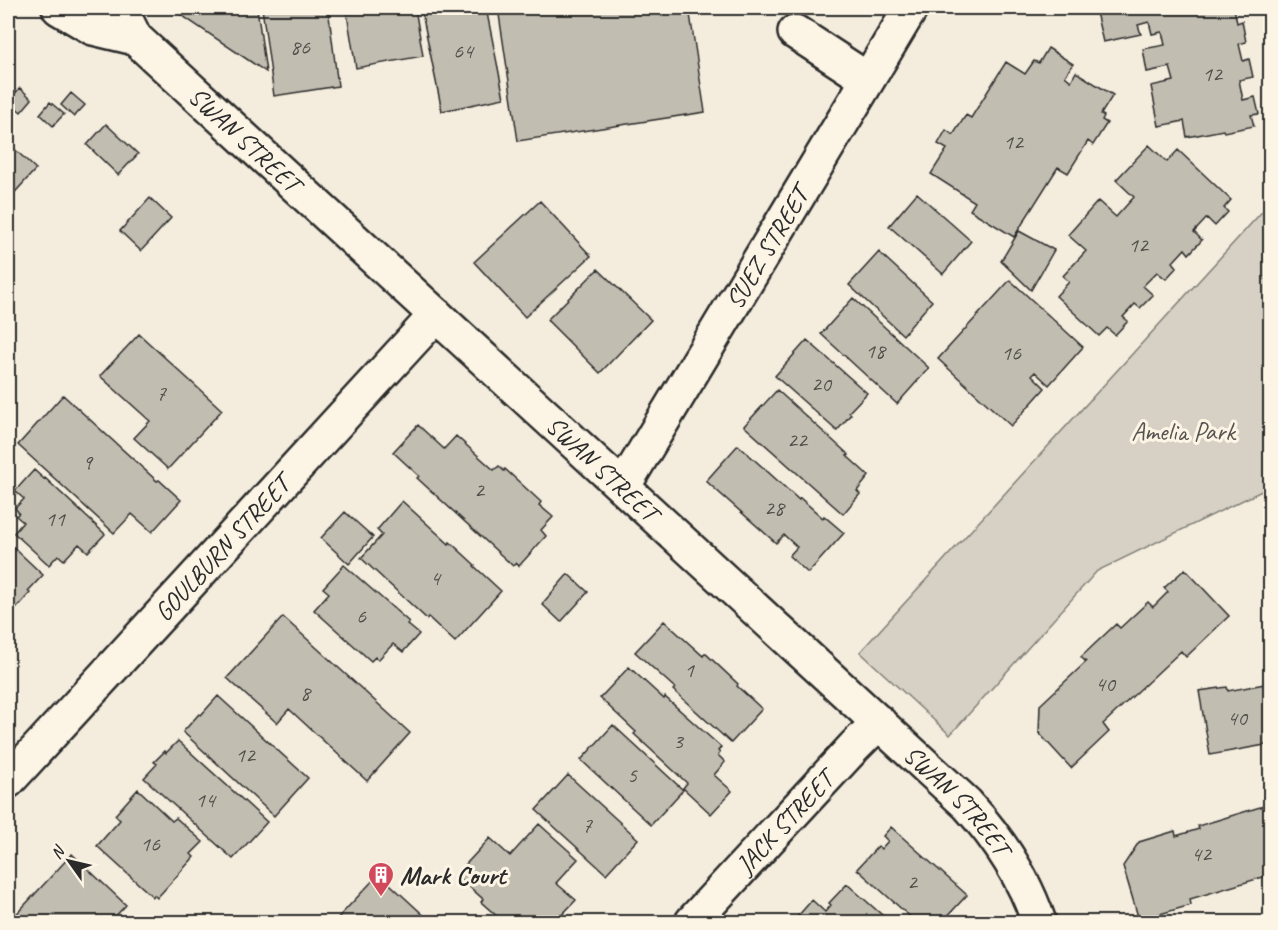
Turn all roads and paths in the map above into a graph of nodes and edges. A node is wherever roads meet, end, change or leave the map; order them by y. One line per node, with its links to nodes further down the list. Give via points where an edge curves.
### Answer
1 (59, 8): 5 (street, SWAN STREET, via 93,28)
2 (120, 8): 5 (street, SWAN STREET)
3 (911, 8): 6 (street, SUEZ STREET)
4 (795, 32): 6 (street)
5 (135, 38): 7 (street, SWAN STREET)
6 (867, 79): 8 (street, SUEZ STREET)
7 (436, 315): 8 (street, SWAN STREET); 10 (street, GOULBURN STREET)
8 (623, 487): 9 (street, SWAN STREET)
9 (879, 722): 11 (street, JACK STREET); 12 (street, SWAN STREET, via 988,827 1007,855)
10 (8, 781)
11 (692, 922)
12 (1039, 922)

